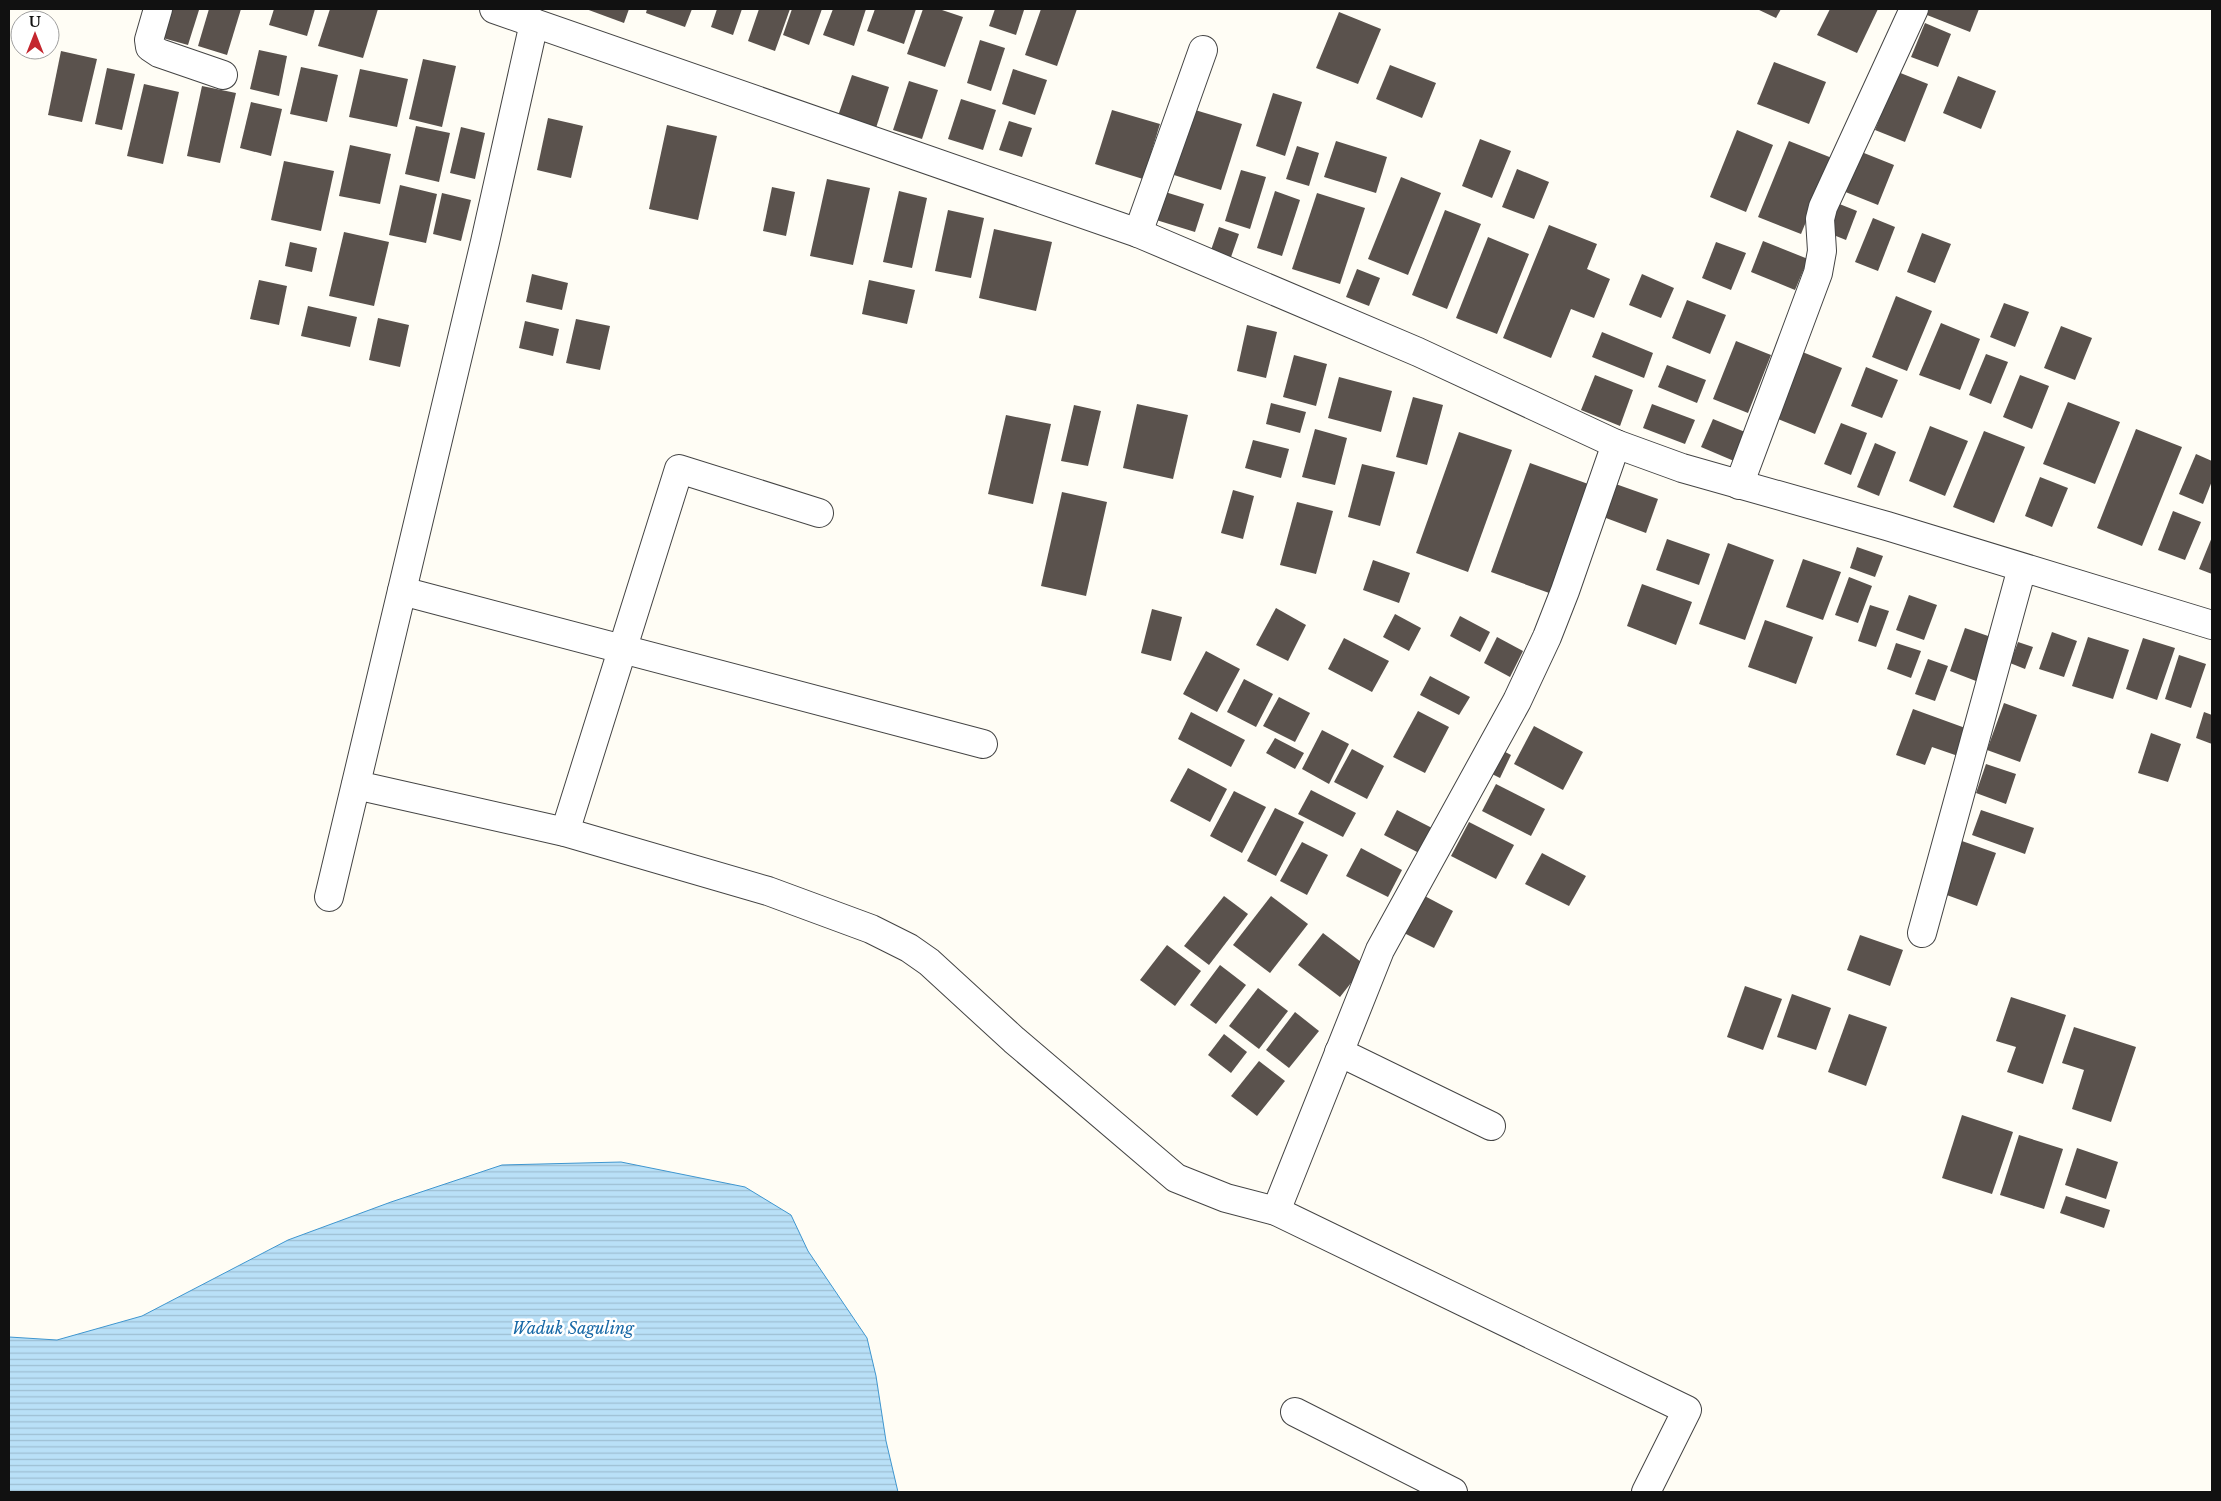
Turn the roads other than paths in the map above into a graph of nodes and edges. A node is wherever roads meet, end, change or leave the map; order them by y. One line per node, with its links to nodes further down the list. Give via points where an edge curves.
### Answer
1 (158, 9): 6 (street, via 148,40 150,47)
2 (494, 9): 4 (street)
3 (1914, 9): 9 (street, via 1823,206 1818,273)
4 (534, 23): 7 (street); 12 (street)
5 (1203, 50): 7 (street)
6 (223, 75)
7 (1138, 233): 8 (street, via 1418,352)
8 (1616, 444): 9 (street); 20 (street, via 1547,637 1517,701 1380,950)
9 (1739, 485): 11 (street)
10 (819, 513): 14 (street, via 679,469)
11 (2022, 568): 13 (street); 19 (street)
12 (402, 591): 14 (street); 16 (street)
13 (2212, 625)
14 (622, 649): 15 (street); 17 (street)
15 (983, 744)
16 (356, 786): 17 (street); 18 (street)
17 (565, 832): 22 (street, via 768,891 836,915 909,948 955,983 1014,1040 1176,1178)
18 (329, 897)
19 (1922, 932)
20 (1339, 1052): 21 (street); 22 (street)
21 (1491, 1126)
22 (1276, 1211): 25 (street, via 1687,1410)
23 (1296, 1412): 24 (street)
24 (1452, 1492)
25 (1646, 1492)

